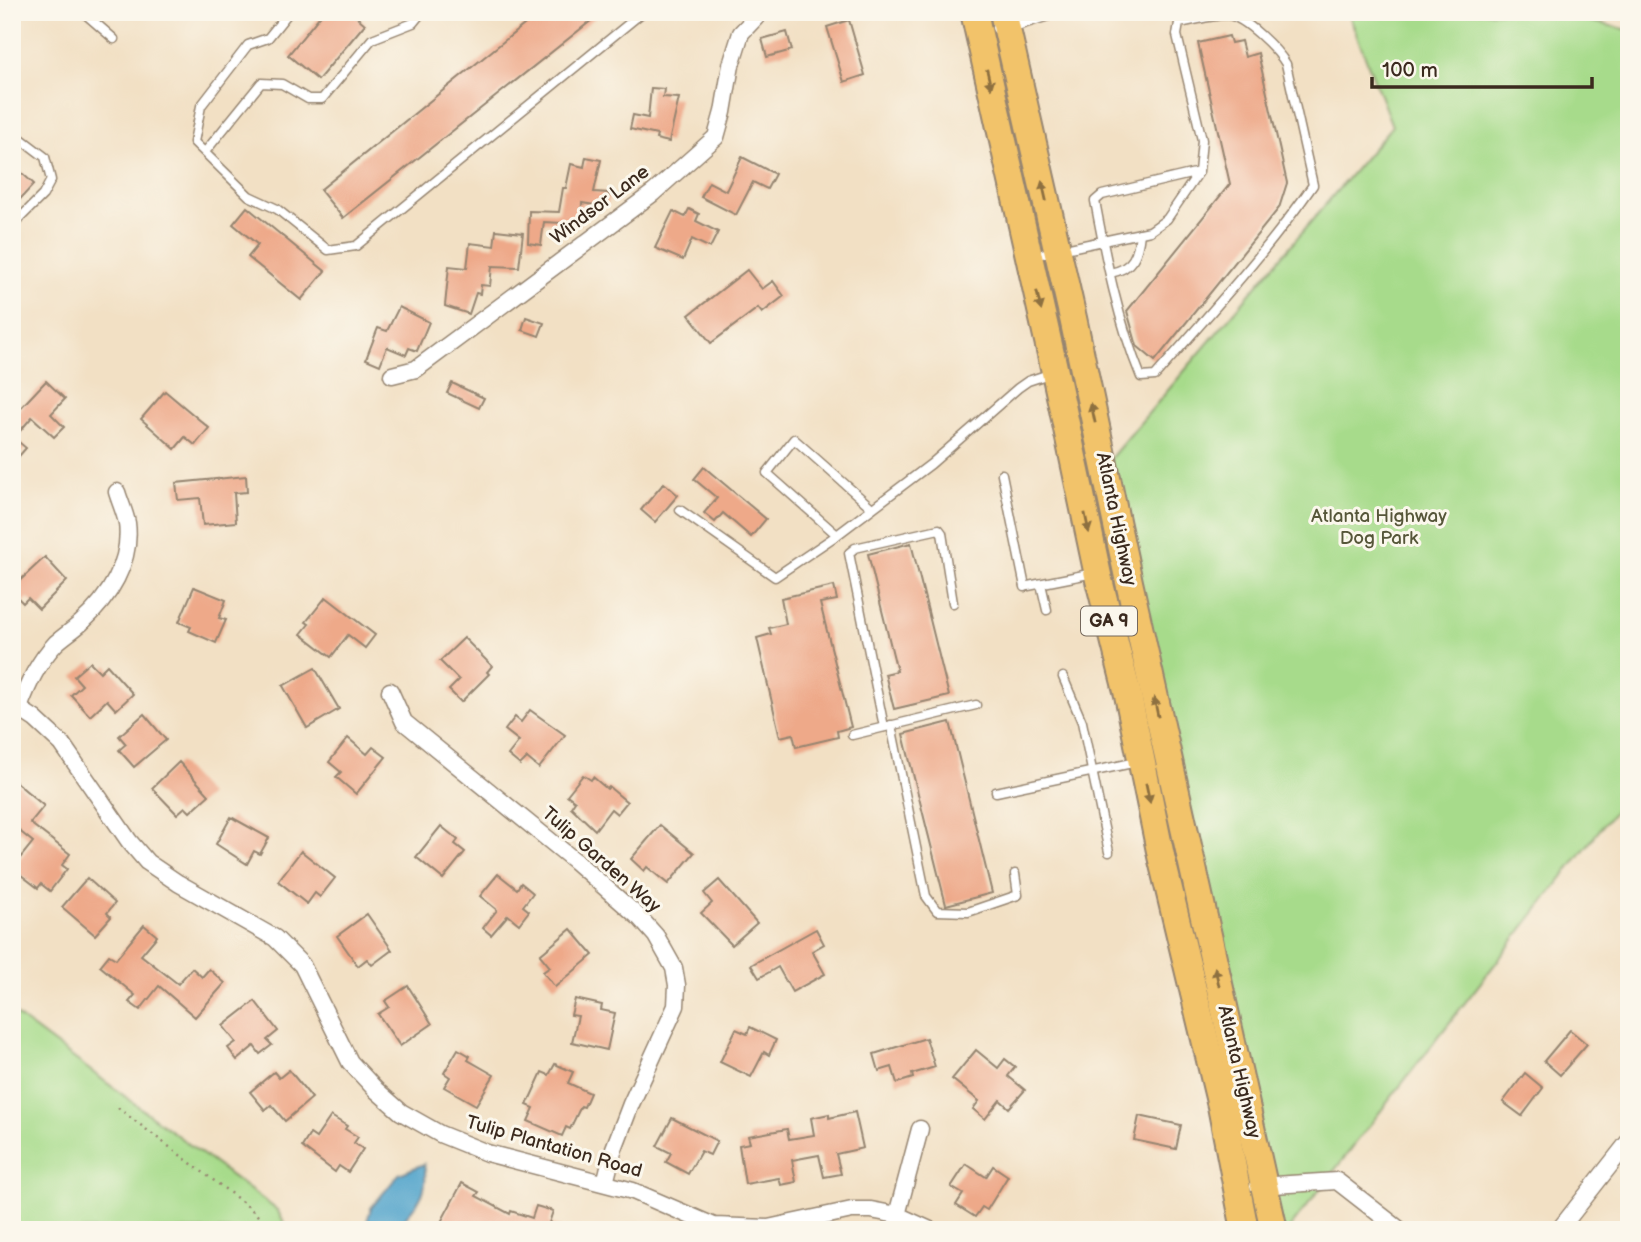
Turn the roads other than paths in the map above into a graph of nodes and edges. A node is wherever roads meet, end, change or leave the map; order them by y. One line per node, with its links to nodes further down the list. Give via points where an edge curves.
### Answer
1 (83, 12): 9 (lane)
2 (289, 12): 11 (lane, via 268,38 248,45 201,106 194,142)
3 (422, 12): 11 (lane, via 414,23 372,38 322,99 308,99 282,84 261,83)
4 (643, 12): 11 (lane, via 356,246 328,250 277,209 249,196)
5 (761, 12): 20 (street, Windsor Lane, via 741,33 716,137 653,193 416,369)
6 (1048, 12): 7 (street)
7 (1004, 18): 8 (street); 16 (main road, Atlanta Highway / GA 9, one-way to 7)
8 (977, 24): 17 (main road, Atlanta Highway / GA 9, one-way to 17)
9 (114, 39)
10 (12, 132): 13 (lane, via 45,157 51,180 43,195)
11 (205, 152)
12 (1199, 172): 14 (lane, via 1167,219); 15 (lane, via 1098,198); 18 (lane, via 1202,140 1177,35 1179,23 1229,15 1244,22 1286,64 1313,185 1155,376 1141,377)
13 (12, 226)
14 (1140, 233): 15 (lane); 18 (lane, via 1138,253 1122,271)
15 (1102, 241): 16 (lane); 18 (lane)
16 (1058, 250): 17 (lane); 44 (main road, Atlanta Highway / GA 9, one-way to 16)
17 (1030, 257): 19 (main road, Atlanta Highway / GA 9, one-way to 19)
18 (1110, 273)
19 (1055, 372): 23 (lane, via 1018,388); 26 (main road, Atlanta Highway / GA 9, one-way to 26)
20 (392, 375)
21 (1002, 474): 27 (lane, via 1026,587)
22 (117, 492): 33 (street, via 127,522 127,548 118,577 101,602 56,643)
23 (872, 508): 25 (lane); 25 (lane, via 794,439 767,473)
24 (680, 510): 25 (lane, via 775,577)
25 (837, 535)
26 (1097, 573): 27 (lane); 36 (main road, Atlanta Highway / GA 9)
27 (1041, 584): 29 (lane)
28 (953, 603): 34 (lane, via 939,528 855,548 849,554)
29 (1047, 610)
30 (1063, 677): 37 (lane, via 1082,722)
31 (390, 691): 43 (street, Tulip Garden Way, via 404,722 640,918 674,968 676,1006 631,1104)
32 (976, 705): 34 (lane)
33 (15, 706): 43 (street, Tulip Plantation Road, via 62,744 148,862 275,938 302,965 350,1062 401,1112 487,1153)
34 (888, 726): 35 (lane); 40 (lane, via 926,896 937,911 968,912 1018,895)
35 (852, 735)
36 (1142, 761): 37 (lane); 45 (main road, Atlanta Highway / GA 9, one-way to 45)
37 (1093, 771): 38 (lane); 39 (lane)
38 (996, 792)
39 (1109, 852)
40 (1015, 874)
41 (920, 1129): 46 (street)
42 (1629, 1141): 51 (street)
43 (605, 1183): 46 (street, Tulip Plantation Road, via 714,1226 768,1228 852,1210)
44 (1263, 1185): 45 (street); 49 (main road, Atlanta Highway / GA 9); 50 (street, via 1337,1181)
45 (1237, 1192): 48 (main road, Atlanta Highway / GA 9)
46 (897, 1215): 47 (street, Tulip Plantation Road)
47 (930, 1230)
48 (1245, 1230)
49 (1274, 1230)
50 (1400, 1230)
51 (1559, 1230)

